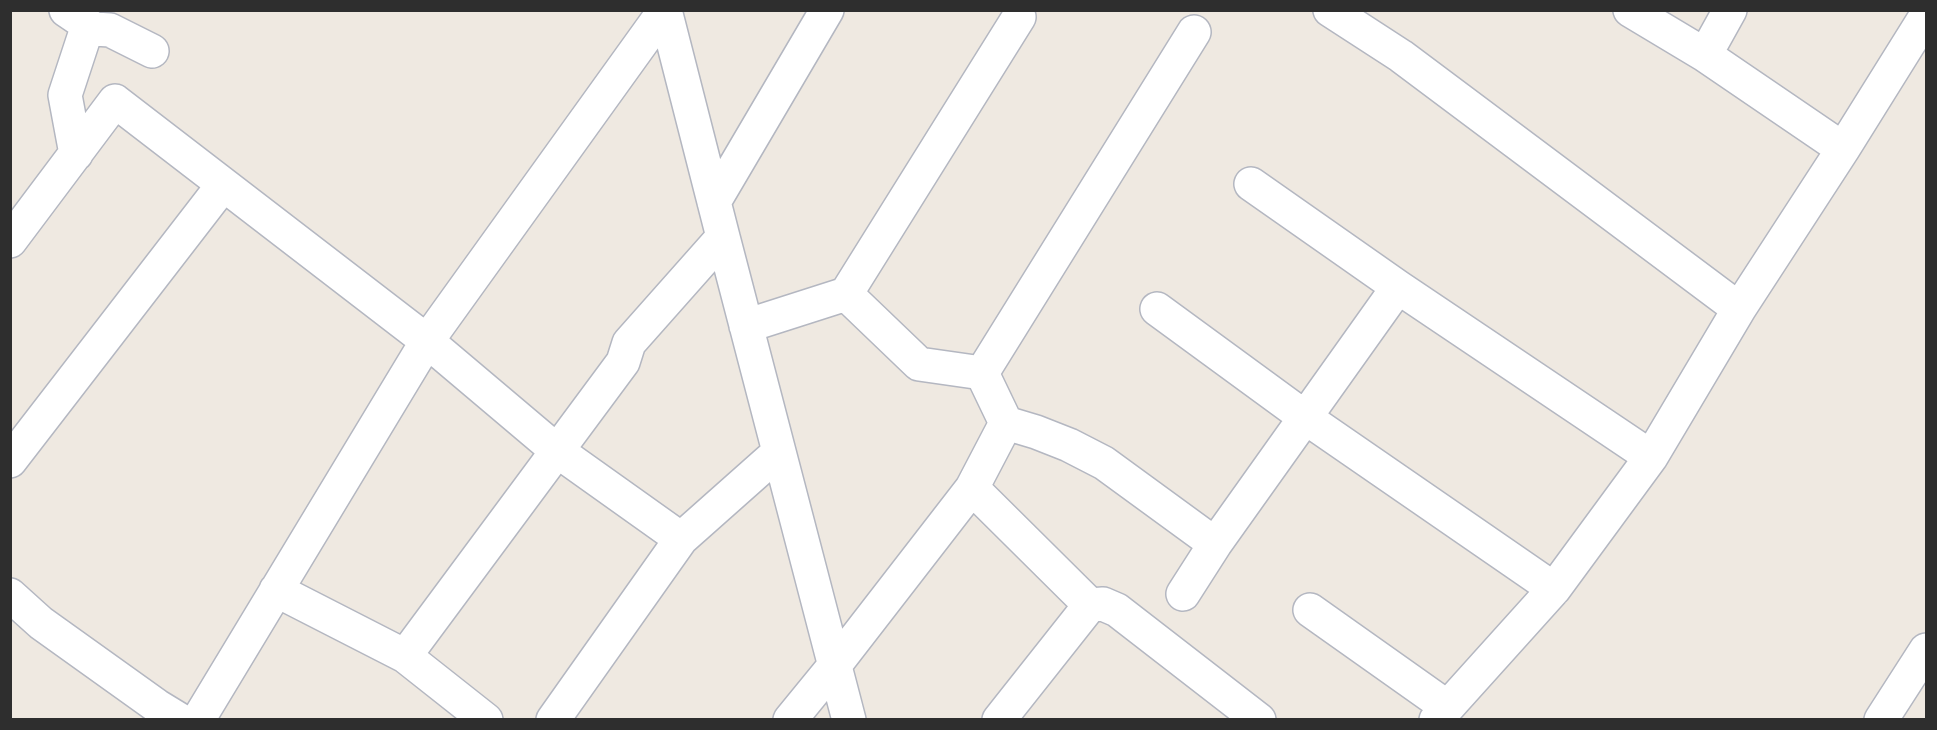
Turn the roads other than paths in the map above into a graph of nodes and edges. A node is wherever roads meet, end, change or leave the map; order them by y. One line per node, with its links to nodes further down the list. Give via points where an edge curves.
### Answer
1 (665, 10): 16 (street); 24 (street)
2 (827, 10): 16 (street)
3 (1330, 10): 22 (street, via 1401,56)
4 (1630, 10): 11 (street)
5 (1730, 10): 11 (street)
6 (1926, 16): 12 (street)
7 (1019, 17): 20 (street)
8 (77, 18): 10 (street, via 94,29 110,30); 13 (street, via 64,95)
9 (1194, 32): 25 (street)
10 (152, 51)
11 (1705, 55): 12 (street)
12 (1843, 149): 22 (street)
13 (76, 154): 14 (street, via 115,101); 18 (street)
14 (223, 184): 24 (street); 31 (street)
15 (1251, 184): 19 (street)
16 (714, 202): 17 (street)
17 (723, 237): 23 (street); 28 (street, via 629,343 623,362)
18 (10, 241)
19 (1398, 286): 26 (street); 30 (street)
20 (846, 294): 23 (street); 25 (street, via 919,364)
21 (1157, 309): 26 (street)
22 (1739, 309): 30 (street)
23 (746, 326): 29 (street)
24 (428, 341): 28 (street); 36 (street)
25 (982, 373): 27 (street)
26 (1306, 418): 34 (street); 35 (street)
27 (1006, 423): 32 (street); 34 (street, via 1070,445 1104,463)
28 (556, 450): 33 (street); 42 (street)
29 (779, 452): 33 (street); 43 (street)
30 (1651, 457): 35 (street)
31 (10, 461)
32 (972, 488): 39 (street); 43 (street)
33 (681, 539): 48 (street)
34 (1215, 544): 37 (street)
35 (1554, 589): 44 (street)
36 (276, 590): 42 (street); 46 (street)
37 (1183, 594)
38 (10, 595): 45 (street, via 40,623)
39 (1090, 605): 51 (street); 52 (street, via 1103,604 1117,610)
40 (1310, 610): 44 (street)
41 (1926, 650): 53 (street)
42 (405, 656): 47 (street)
43 (835, 665): 49 (street); 50 (street)
44 (1441, 713)
45 (180, 720)
46 (198, 720)
47 (486, 720)
48 (553, 720)
49 (790, 720)
50 (849, 720)
51 (999, 720)
52 (1259, 720)
53 (1881, 720)

